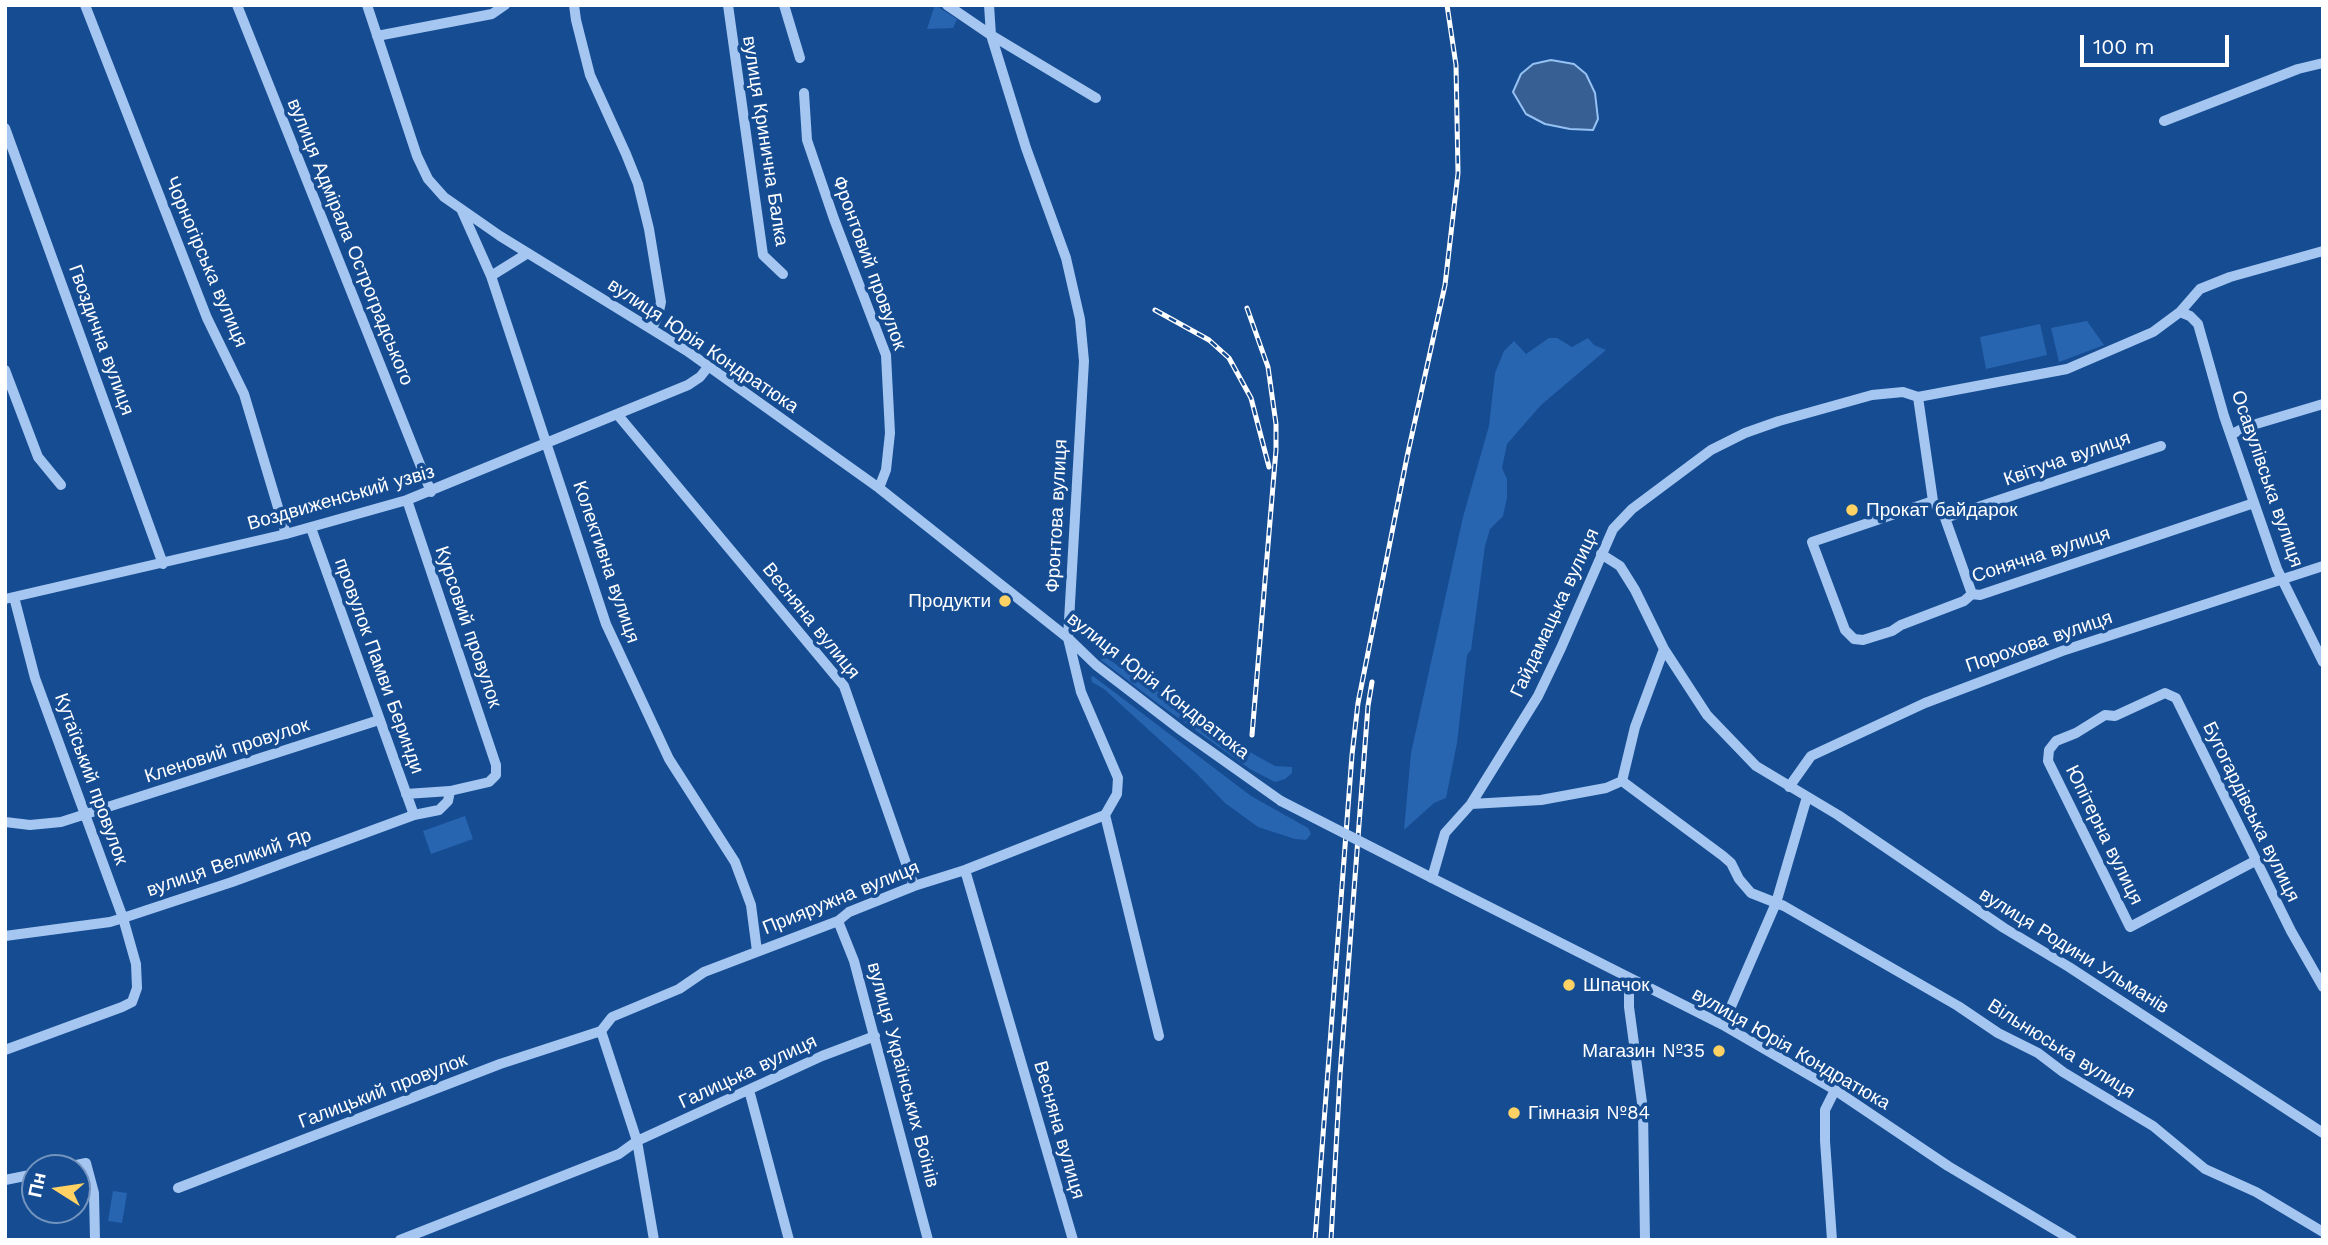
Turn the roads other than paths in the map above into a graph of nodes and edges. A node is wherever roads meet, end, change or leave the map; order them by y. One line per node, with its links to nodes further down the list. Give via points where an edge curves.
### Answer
1 (85, 5): 41 (street, Чорногірська вулиця, via 207,318 244,394)
2 (237, 5): 35 (street, вулиця Адмірала Остроградського)
3 (366, 5): 11 (street, вулиця Юрія Кондратюка)
4 (505, 5): 11 (street, via 492,14)
5 (574, 5): 24 (street, via 590,75 638,184 649,229 661,302)
6 (728, 5): 21 (street, вулиця Кринична Балка, via 763,255)
7 (784, 5): 12 (street)
8 (947, 5): 10 (street)
9 (989, 5): 10 (street, Фронтова вулиця)
10 (992, 35): 15 (street); 48 (street, Фронтова вулиця, via 1066,258 1080,319 1084,361)
11 (377, 36): 18 (street, вулиця Юрія Кондратюка, via 416,156 428,178)
12 (800, 58)
13 (2323, 63): 16 (street)
14 (804, 93): 34 (street, Фронтовий провулок, via 807,140 886,355 890,433)
15 (1096, 98)
16 (2164, 121)
17 (5, 128): 43 (street, Гвоздична вулиця)
18 (462, 211): 20 (street, вулиця Юрія Кондратюка); 22 (street, Колективна вулиця)
19 (2323, 251): 23 (street, Гайдамацька вулиця, via 2200,289)
20 (528, 253): 22 (street); 24 (street, вулиця Юрія Кондратюка)
21 (783, 274)
22 (491, 276): 31 (street, Колективна вулиця)
23 (2180, 312): 27 (street, Гайдамацька вулиця, via 2153,332 2067,369); 30 (street, Осавулівська вулиця, via 2197,324)
24 (652, 328): 25 (street, вулиця Юрія Кондратюка)
25 (708, 367): 29 (street, Воздвиженський узвіз, via 688,385); 34 (street, вулиця Юрія Кондратюка)
26 (5, 370): 33 (street, via 38,457)
27 (1918, 397): 37 (street); 42 (street, Гайдамацька вулиця, via 1903,392 1872,395 1745,433 1711,450 1632,509 1613,529)
28 (2323, 404): 30 (street)
29 (617, 414): 31 (street, Воздвиженський узвіз); 66 (street, Весняна вулиця, via 844,686)
30 (2232, 434): 38 (street, Осавулівська вулиця)
31 (548, 443): 35 (street, Воздвиженський узвіз); 71 (street, Колективна вулиця, via 606,624 669,759 735,862 751,905)
32 (2161, 446): 39 (street, Квітуча вулиця)
33 (61, 485)
34 (879, 488): 48 (street, вулиця Юрія Кондратюка)
35 (431, 492): 36 (street, Воздвиженський узвіз)
36 (407, 500): 40 (street, Воздвиженський узвіз); 55 (street, Курсовий провулок, via 496,765 496,775 489,782)
37 (1933, 501): 39 (street); 46 (street, Сонячна вулиця, via 1812,542 1845,630 1863,640)
38 (2255, 503): 45 (street, Осавулівська вулиця); 46 (street, Сонячна вулиця)
39 (1945, 518): 46 (street)
40 (311, 528): 41 (street, Воздвиженський узвіз); 52 (street, провулок Памви Беринди)
41 (286, 534): 43 (street, Воздвиженський узвіз)
42 (1601, 554): 49 (street, вулиця Родини Ульманів, via 1620,566); 58 (street, Гайдамацька вулиця, via 1538,696)
43 (163, 564): 47 (street, Воздвиженський узвіз)
44 (2323, 566): 45 (street, Порохова вулиця)
45 (2282, 579): 50 (street, Осавулівська вулиця); 54 (street, Порохова вулиця, via 2062,651 1925,703 1811,756)
46 (1972, 594)
47 (10, 598): 59 (street, Кутаїський провулок)
48 (1068, 638): 61 (street, Фронтова вулиця, via 1081,692 1118,778 1117,794); 65 (street, вулиця Юрія Кондратюка, bridge, via 1171,723 1281,801)
49 (1664, 649): 53 (street, via 1635,727); 54 (street, вулиця Родини Ульманів, via 1707,715 1756,766)
50 (2323, 662)
51 (2165, 693): 63 (street, Бугогардівська вулиця, via 2176,698); 63 (street, Юпітерна вулиця, via 2115,716 2105,715 2056,741 2049,750 2048,761 2130,927)
52 (379, 720): 56 (street, провулок Памви Беринди); 59 (street, Кленовий провулок)
53 (1622, 781): 58 (street, via 1541,800); 67 (street, Вільнюська вулиця, via 1723,856 1751,893)
54 (1788, 787): 57 (street, вулиця Родини Ульманів)
55 (450, 791): 56 (street); 60 (street, вулиця Великий Яр, via 439,810)
56 (406, 794): 60 (street, провулок Памви Беринди)
57 (1807, 797): 67 (street); 81 (street, вулиця Родини Ульманів)
58 (1471, 804): 65 (street, Гайдамацька вулиця, via 1444,833)
59 (86, 815): 62 (street, Кленовий провулок, via 30,825); 68 (street, Кутаїський провулок)
60 (414, 815): 68 (street, вулиця Великий Яр)
61 (1105, 816): 64 (street, Прияружна вулиця); 77 (street)
62 (5, 821)
63 (2255, 861): 73 (street, Бугогардівська вулиця)
64 (965, 870): 66 (street, Прияружна вулиця); 91 (street, Весняна вулиця)
65 (1432, 878): 72 (street, вулиця Юрія Кондратюка)
66 (914, 886): 69 (street, Прияружна вулиця, via 849,912)
67 (1776, 903): 74 (street); 85 (street, Вільнюська вулиця, via 2038,1054 2153,1126 2205,1169 2256,1192)
68 (123, 918): 70 (street, вулиця Великий Яр); 78 (street, Кутаїський провулок, via 136,964 137,988 132,1002)
69 (838, 921): 71 (street, Прияружна вулиця); 76 (street, вулиця Українських Воїнів)
70 (5, 936)
71 (757, 951): 75 (street, Прияружна вулиця, via 612,1017)
72 (1629, 979): 74 (street, вулиця Юрія Кондратюка); 92 (street, via 1643,1110)
73 (2323, 987)
74 (1723, 1025): 80 (street, вулиця Юрія Кондратюка)
75 (601, 1031): 82 (street); 84 (street, Галицький провулок, via 500,1064)
76 (874, 1036): 79 (street, Галицька вулиця); 90 (street, вулиця Українських Воїнів)
77 (1159, 1036)
78 (5, 1051)
79 (749, 1090): 82 (street, Галицька вулиця); 89 (street)
80 (1835, 1090): 93 (street, via 1825,1110); 94 (street, вулиця Юрія Кондратюка, via 1948,1166)
81 (2323, 1133)
82 (637, 1141): 87 (street, Галицька вулиця, via 619,1154); 88 (street)
83 (91, 1184): 86 (street)
84 (178, 1188)
85 (2323, 1232)
86 (95, 1240)
87 (400, 1240)
88 (654, 1240)
89 (789, 1240)
90 (928, 1240)
91 (1073, 1240)
92 (1645, 1240)
93 (1832, 1240)
94 (2072, 1240)

